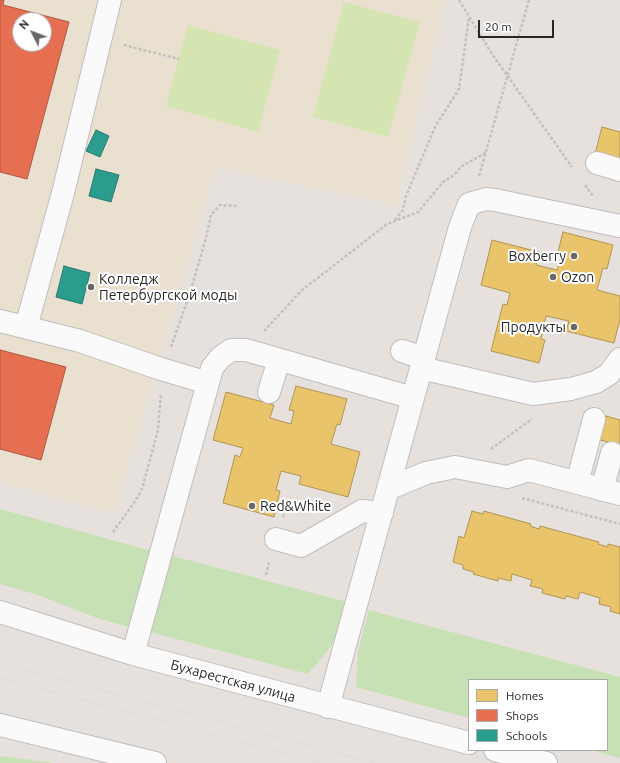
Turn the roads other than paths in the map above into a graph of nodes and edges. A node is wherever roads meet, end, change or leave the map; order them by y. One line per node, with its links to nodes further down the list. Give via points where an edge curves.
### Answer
1 (110, 0): 6 (street, via 63,193)
2 (597, 163): 3 (street)
3 (620, 170)
4 (620, 226): 10 (street, via 495,200 486,199 470,204 460,227)
5 (0, 321): 6 (street)
6 (26, 327): 11 (street, via 80,341)
7 (402, 351): 10 (street)
8 (620, 359): 10 (street, via 609,374 596,382 571,389 533,394)
9 (279, 360): 11 (street, via 246,350 231,350 212,368); 12 (street); 13 (street)
10 (422, 363): 13 (street)
11 (208, 383): 22 (street)
12 (269, 392)
13 (413, 398): 17 (street)
14 (594, 420): 16 (street)
15 (612, 452): 18 (street)
16 (577, 483): 17 (street, via 529,470 508,477 455,467 426,473); 18 (street)
17 (388, 489): 19 (street)
18 (611, 492)
19 (382, 513): 20 (street, via 362,511 301,546); 23 (street)
20 (276, 539)
21 (0, 612): 22 (street, Бухарестская улица)
22 (133, 654): 23 (street, Бухарестская улица)
23 (328, 707): 25 (street, Бухарестская улица)
24 (0, 725): 27 (street)
25 (468, 743)
26 (499, 751): 28 (street)
27 (155, 763)
28 (546, 763)

